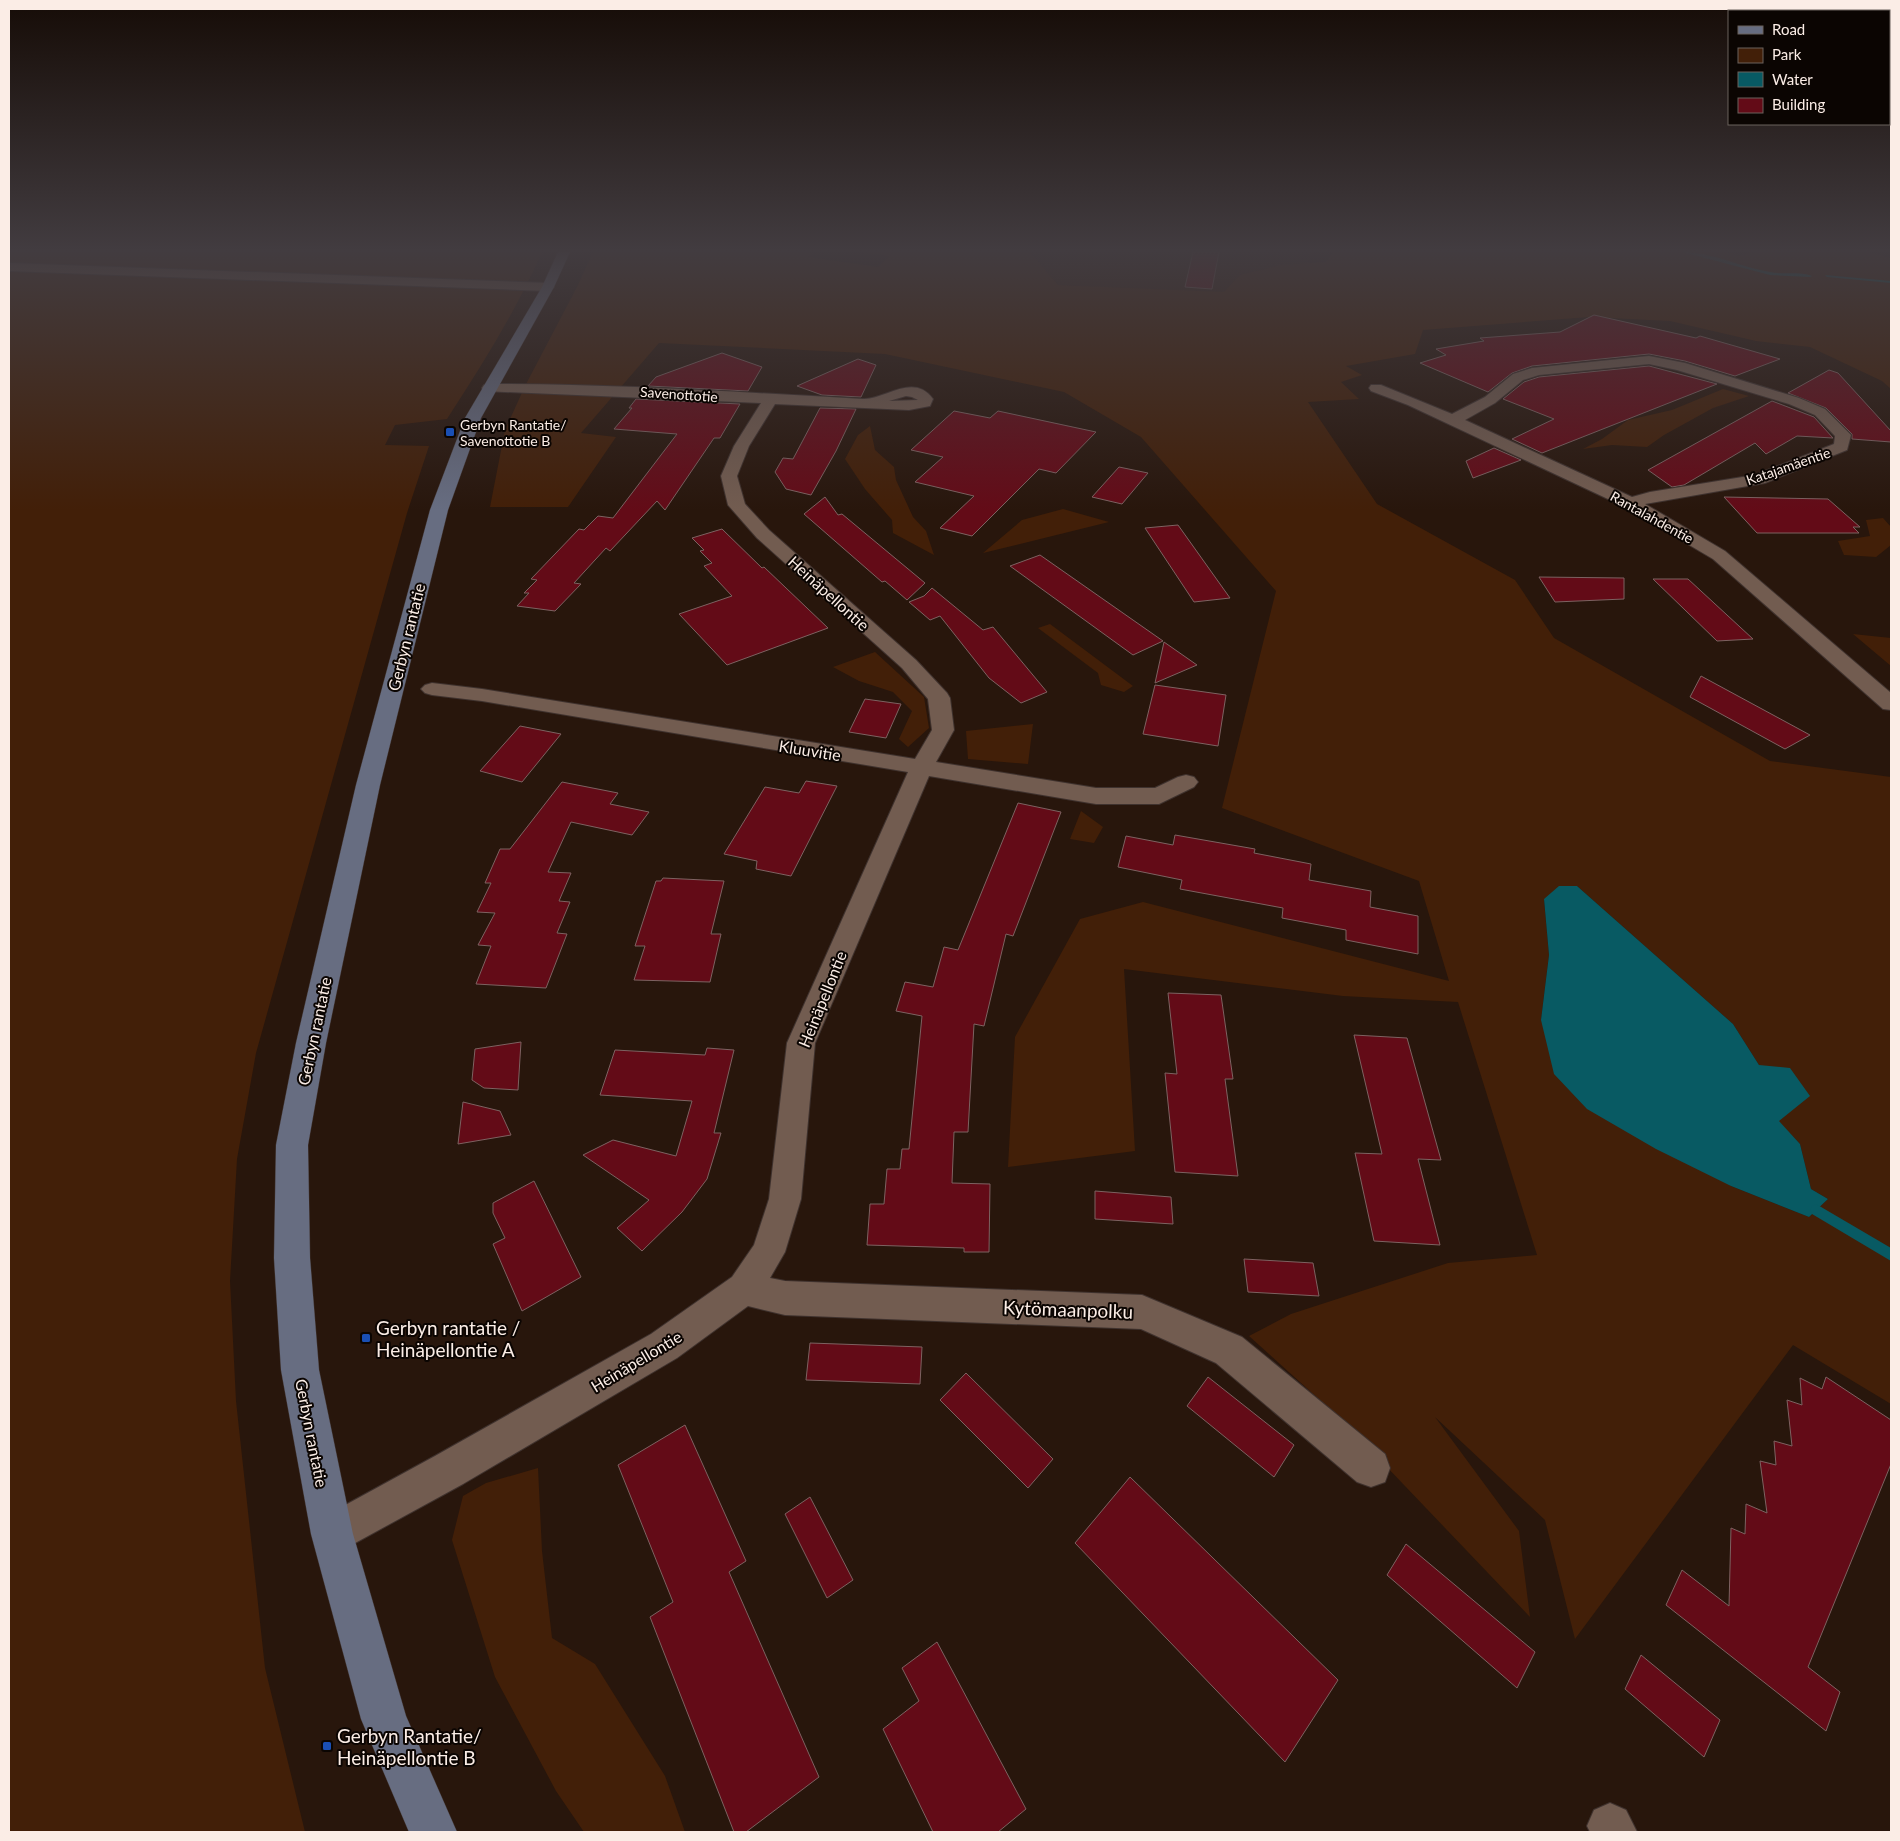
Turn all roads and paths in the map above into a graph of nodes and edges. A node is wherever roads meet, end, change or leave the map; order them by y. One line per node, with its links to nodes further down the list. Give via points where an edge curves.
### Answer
1 (518, 338): 2 (main road, Gerbyn rantatie)
2 (489, 388): 4 (street, Savenottotie, via 667,392); 14 (main road, Gerbyn rantatie, via 466,432 436,520 368,785 310,1044 292,1145 292,1258 300,1370)
3 (1376, 388): 6 (street, Rantalahdentie)
4 (770, 400): 5 (street, Savenottotie); 10 (street, Heinäpellontie, via 736,453 728,476 737,505 763,534 909,664 939,698 943,730)
5 (870, 403)
6 (1452, 420): 7 (street, Rantalahdentie); 7 (street, Katajamäentie, via 1490,400 1518,377 1596,364 1649,360 1680,366 1794,401 1820,412 1843,435 1841,447 1759,479)
7 (1631, 502): 9 (street, Rantalahdentie, via 1719,555)
8 (432, 689): 10 (street, Kluuvitie)
9 (1891, 704)
10 (920, 768): 11 (street, Kluuvitie, via 1096,796 1159,796); 12 (street, Heinäpellontie, via 801,1043 785,1199 768,1252)
11 (1186, 782)
12 (744, 1289): 13 (street, Kytömaanpolku, via 785,1298 1142,1312 1229,1350); 14 (street, Heinäpellontie, via 664,1346)
13 (1371, 1468)
14 (332, 1534): 15 (main road, Gerbyn rantatie, via 384,1719)
15 (432, 1832)

